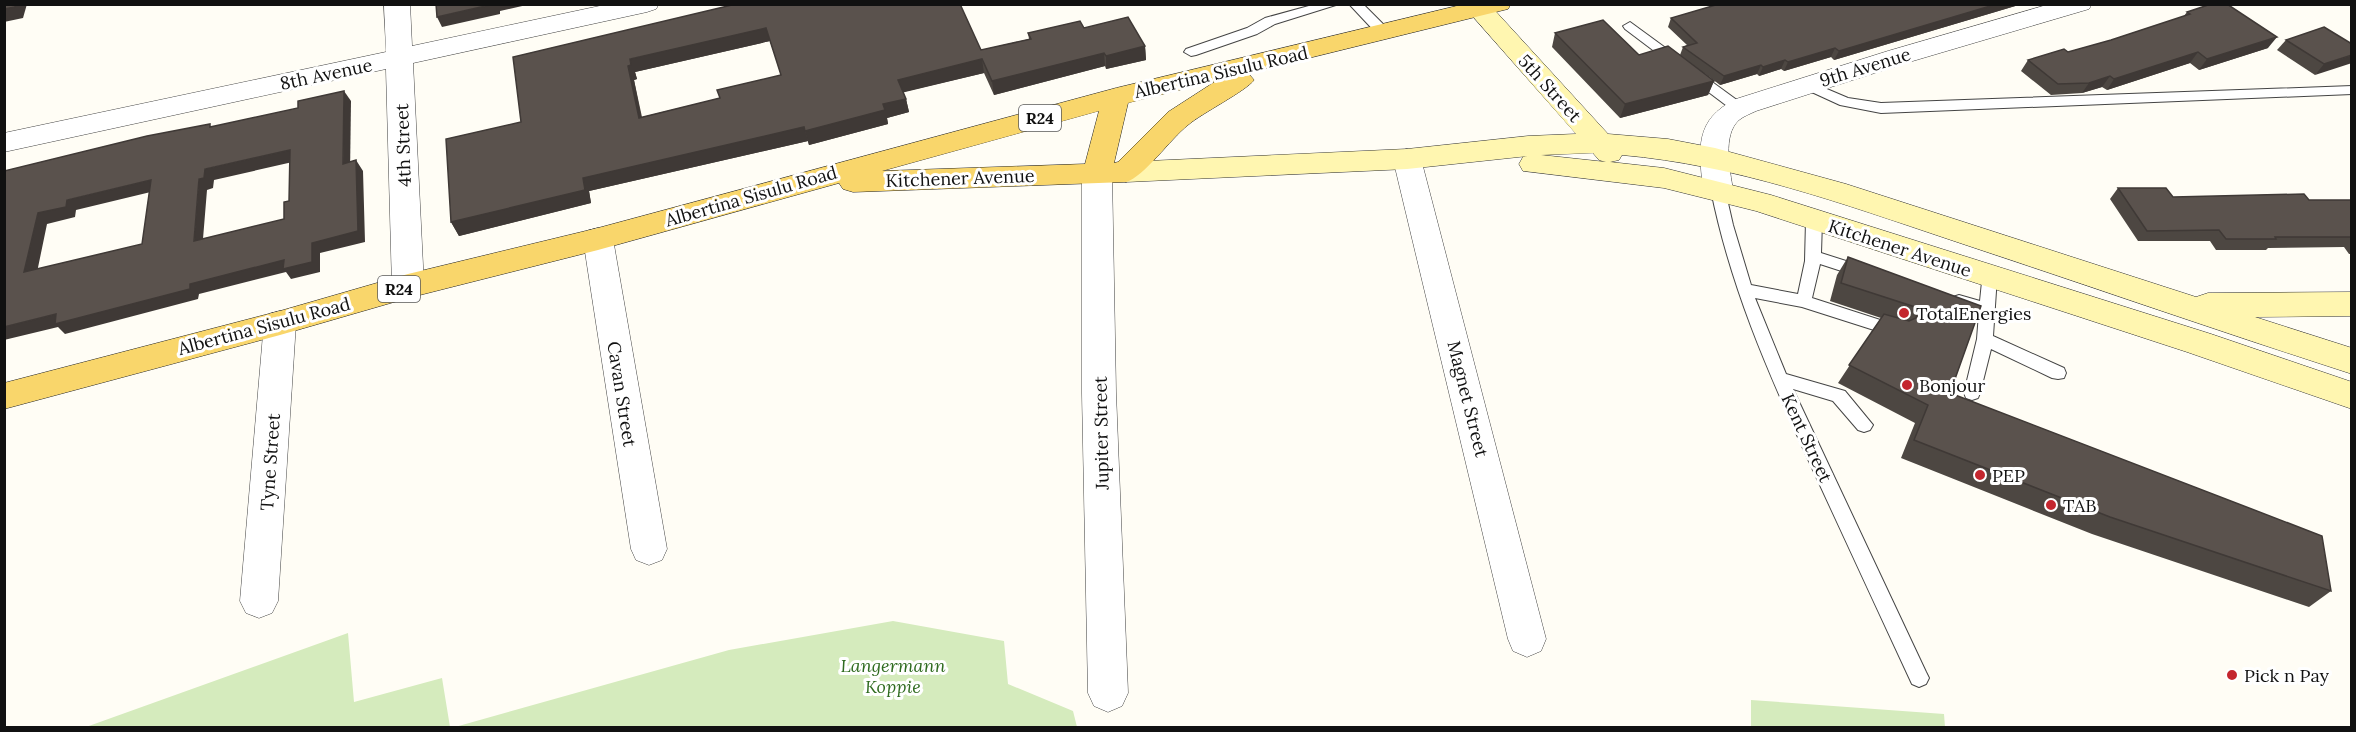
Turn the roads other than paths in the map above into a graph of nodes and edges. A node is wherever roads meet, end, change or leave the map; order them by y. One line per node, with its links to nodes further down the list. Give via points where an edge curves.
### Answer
1 (397, 4): 11 (street, 4th Street)
2 (647, 4): 11 (street, 8th Avenue)
3 (1333, 4): 9 (lane, via 1270,21)
4 (1355, 4): 8 (lane)
5 (2080, 4): 12 (street, 9th Avenue)
6 (1484, 6): 8 (main road, Albertina Sisulu Road / R24); 17 (main road, 5th Street)
7 (1630, 26): 15 (lane)
8 (1384, 33): 10 (main road, Albertina Sisulu Road / R24)
9 (1191, 52)
10 (1287, 57): 14 (main road, Albertina Sisulu Road / R24); 20 (main road, R24, via 1184,111)
11 (400, 58): 16 (street, 8th Avenue); 29 (street, 4th Street)
12 (1808, 85): 13 (lane, via 1845,102 1881,108); 15 (street, 9th Avenue)
13 (2352, 90)
14 (1116, 97): 20 (main road); 22 (main road, Albertina Sisulu Road / R24)
15 (1740, 109): 19 (street, 9th Avenue, via 1720,124)
16 (4, 143)
17 (1600, 143): 18 (main road, Kitchener Avenue, via 1528,146); 19 (main road, Kitchener Avenue, via 1656,147); 21 (main road, 5th Street)
18 (1422, 158): 20 (main road, Kitchener Avenue); 21 (main road, Kitchener Avenue); 48 (street, Magnet Street)
19 (1715, 158): 23 (street, 9th Avenue); 34 (main road, Kitchener Avenue, via 1846,194)
20 (1112, 172): 22 (main road, Kitchener Avenue / R24); 50 (street, Jupiter Street, via 1099,393)
21 (1626, 172): 23 (main road, Kitchener Avenue)
22 (794, 184): 25 (main road, Albertina Sisulu Road / R24)
23 (1718, 190): 24 (main road, Kitchener Avenue); 30 (lane, Kent Street, via 1724,226)
24 (1814, 221): 26 (lane); 28 (main road, Kitchener Avenue)
25 (598, 239): 29 (main road, Albertina Sisulu Road / R24); 46 (street, Cavan Street)
26 (1816, 258): 27 (lane); 32 (lane)
27 (1873, 275)
28 (1989, 276): 35 (lane); 44 (main road, Kitchener Avenue)
29 (408, 286): 36 (main road, Albertina Sisulu Road / R24)
30 (1744, 290): 32 (lane); 41 (lane, Kent Street)
31 (1941, 295): 35 (lane)
32 (1803, 301): 37 (lane)
33 (2352, 304): 34 (main road)
34 (2180, 305): 39 (main road, Kitchener Avenue)
35 (1987, 309): 38 (lane)
36 (280, 323): 43 (main road, Albertina Sisulu Road / R24); 47 (street, Tyne Street)
37 (1896, 331)
38 (1985, 339): 40 (lane); 42 (lane)
39 (2352, 361)
40 (2058, 373)
41 (1779, 379): 45 (lane, via 1839,396); 49 (lane, Kent Street)
42 (1972, 393)
43 (4, 396)
44 (2352, 396)
45 (1864, 425)
46 (649, 549)
47 (259, 601)
48 (1527, 639)
49 (1919, 678)
50 (1108, 693)

